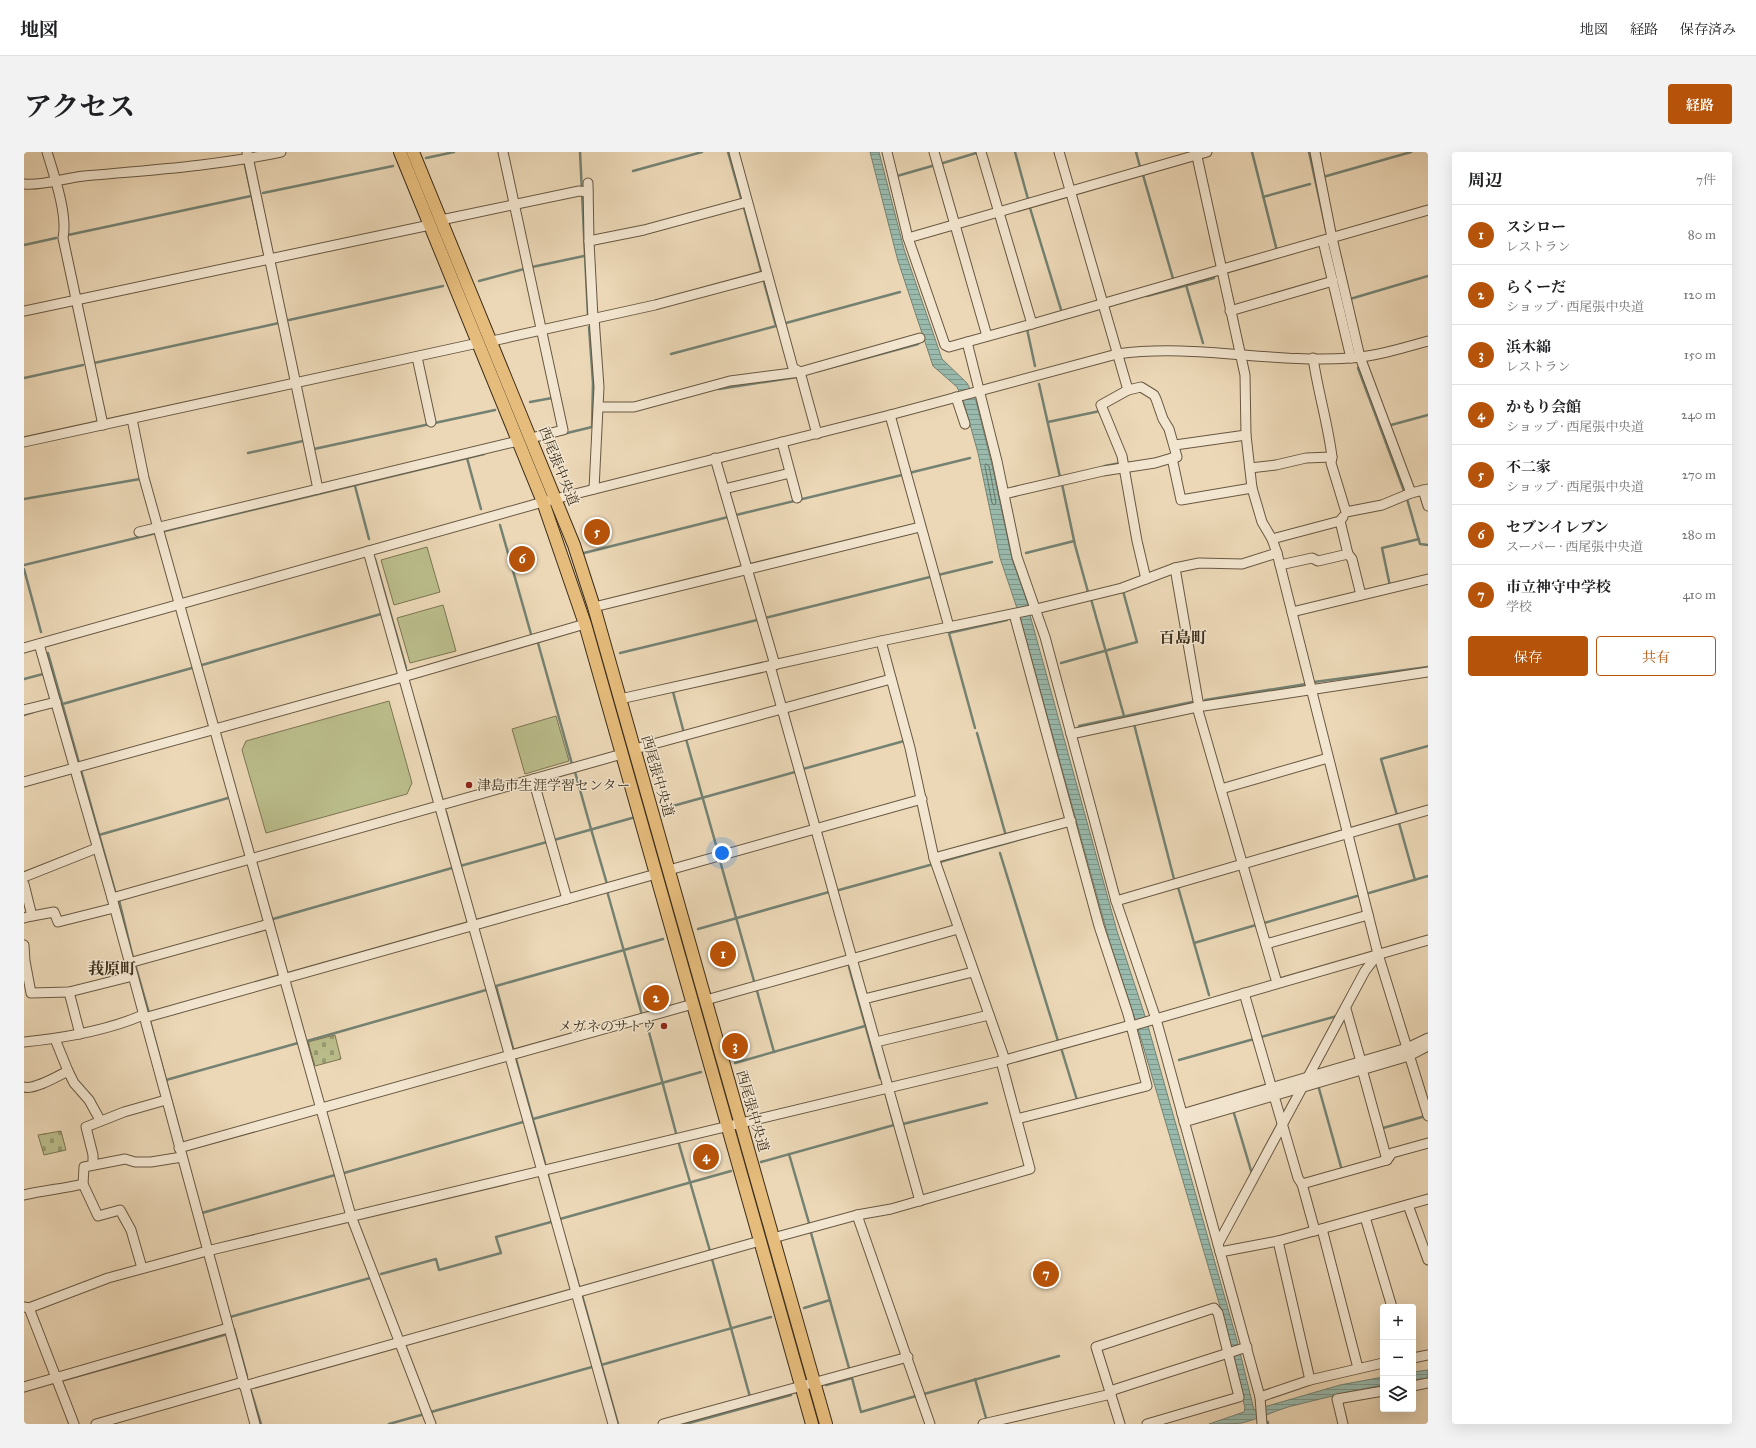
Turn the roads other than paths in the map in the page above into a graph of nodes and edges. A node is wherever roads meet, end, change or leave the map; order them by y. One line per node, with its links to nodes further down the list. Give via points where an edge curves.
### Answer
1 (47, 152): 15 (street)
2 (281, 152): 14 (street)
3 (400, 152): 23 (main road, 西尾張中央道)
4 (413, 152): 22 (main road, 西尾張中央道)
5 (504, 152): 19 (street)
6 (734, 152): 18 (street)
7 (887, 152): 25 (street)
8 (934, 152): 24 (street)
9 (981, 152): 21 (street)
10 (1059, 152): 17 (street)
11 (1207, 152): 13 (street)
12 (1315, 152): 26 (street)
13 (1196, 154): 17 (street); 29 (street)
14 (248, 156): 15 (street); 28 (street)
15 (55, 180): 16 (street, via 35,185); 32 (street, via 63,215 63,238)
16 (24, 184)
17 (1070, 192): 21 (street); 33 (street)
18 (748, 202): 27 (street, via 644,230); 30 (street)
19 (515, 205): 22 (street); 27 (street, via 586,190); 38 (street)
20 (1428, 210): 26 (street)
21 (999, 212): 24 (street); 37 (street)
22 (441, 220): 41 (main road, 西尾張中央道)
23 (430, 225): 28 (street); 44 (main road, 西尾張中央道)
24 (955, 225): 25 (street); 39 (street)
25 (908, 238): 43 (street, via 945,345 949,347)
26 (1328, 240): 29 (street); 31 (street); 48 (street)
27 (589, 241): 36 (street)
28 (270, 258): 32 (street); 51 (street)
29 (1221, 270): 33 (street); 35 (street)
30 (767, 275): 36 (street, via 655,305); 50 (street, via 793,368)
31 (1333, 281): 35 (street); 48 (street)
32 (76, 300): 34 (street); 60 (street)
33 (1103, 304): 37 (street); 45 (street)
34 (24, 311)
35 (1230, 311): 46 (street)
36 (594, 318): 38 (street); 55 (street)
37 (1032, 324): 39 (street)
38 (542, 330): 41 (street); 63 (street, via 563,430)
39 (988, 336): 43 (street)
40 (920, 338): 50 (street)
41 (492, 341): 63 (main road, 西尾張中央道)
42 (1428, 341): 48 (street, via 1381,354)
43 (967, 342): 53 (street)
44 (478, 343): 47 (street); 64 (main road, 西尾張中央道)
45 (1117, 354): 46 (street, via 1143,350); 52 (street); 53 (street)
46 (1240, 354): 49 (street); 62 (street, via 1245,375)
47 (417, 357): 51 (street); 58 (street)
48 (1355, 357): 49 (street); 80 (street)
49 (1313, 358): 68 (street)
50 (800, 372): 55 (street, via 730,381 634,407); 61 (street)
51 (297, 383): 57 (street); 75 (street)
52 (1128, 390): 67 (street, via 1141,387 1154,395); 71 (street, via 1101,405 1118,443)
53 (976, 392): 54 (street); 79 (street)
54 (956, 397): 56 (street); 59 (street)
55 (599, 407): 76 (street)
56 (890, 415): 61 (street); 87 (street)
57 (132, 419): 60 (street); 88 (street, via 144,478)
58 (431, 422)
59 (965, 424)
60 (103, 426): 65 (street)
61 (817, 434): 66 (street)
62 (1246, 435): 67 (street); 72 (street)
63 (532, 438): 81 (main road, 西尾張中央道)
64 (518, 441): 75 (street); 83 (main road, 西尾張中央道)
65 (24, 442)
66 (782, 442): 69 (street); 73 (street)
67 (1174, 446): 70 (street, via 1177,457)
68 (1332, 457): 72 (street, via 1306,458); 85 (street, via 1331,463)
69 (715, 458): 76 (street); 77 (street)
70 (1172, 458): 71 (street); 74 (street, via 1181,500)
71 (1124, 467): 79 (street); 97 (street)
72 (1250, 468): 74 (street)
73 (790, 472): 77 (street); 82 (street)
74 (1252, 488): 90 (street, via 1262,522)
75 (318, 489): 88 (street)
76 (594, 489): 81 (street)
77 (724, 489): 96 (street)
78 (1426, 489): 80 (street); 84 (street)
79 (1004, 494): 102 (street, via 1017,557)
80 (1408, 495): 85 (street, via 1382,505)
81 (556, 498): 83 (street); 101 (main road, 西尾張中央道)
82 (797, 498)
83 (543, 502): 91 (street); 105 (main road, 西尾張中央道)
84 (1428, 506)
85 (1346, 512): 86 (street)
86 (1340, 521): 90 (street); 93 (street)
87 (920, 527): 96 (street); 106 (street)
88 (160, 531): 89 (street); 100 (street)
89 (139, 532)
90 (1272, 539): 92 (street)
91 (368, 551): 100 (street); 112 (street)
92 (1277, 553): 94 (street); 95 (street, via 1242,564 1199,563)
93 (1348, 554): 94 (street, via 1318,561 1312,558); 99 (street, via 1352,559)
94 (1280, 565): 103 (street)
95 (1175, 568): 97 (street); 117 (street)
96 (747, 569): 101 (street); 110 (street)
97 (1146, 578): 102 (street, via 1122,588)
98 (1428, 579): 99 (street)
99 (1361, 595): 103 (street)
100 (180, 604): 108 (street); 120 (street)
101 (594, 607): 115 (main road, 西尾張中央道)
102 (1033, 610): 104 (street); 121 (street)
103 (1292, 612): 114 (street)
104 (1015, 614): 106 (street); 132 (street, via 1039,712)
105 (585, 624): 112 (street); 123 (main road, 西尾張中央道)
106 (949, 627): 107 (street)
107 (881, 641): 110 (street); 113 (street)
108 (39, 644): 109 (street); 116 (street)
109 (24, 648)
110 (772, 665): 115 (street); 118 (street)
111 (1428, 672): 114 (street)
112 (403, 677): 120 (street); 130 (street)
113 (891, 679): 118 (street); 129 (street)
114 (1311, 690): 117 (street); 124 (street)
115 (620, 699): 122 (main road, 西尾張中央道)
116 (56, 702): 119 (street); 125 (street)
117 (1198, 707): 121 (street); 128 (street)
118 (782, 709): 122 (street); 133 (street)
119 (24, 710)
120 (215, 729): 125 (street); 137 (street)
121 (1071, 734): 145 (street)
122 (635, 749): 139 (main road, 西尾張中央道)
123 (622, 754): 126 (street); 140 (main road, 西尾張中央道)
124 (1328, 758): 128 (street); 134 (street)
125 (74, 768): 127 (street); 135 (street)
126 (533, 779): 130 (street); 144 (street)
127 (24, 782)
128 (1221, 789): 138 (street)
129 (922, 800): 133 (street); 136 (street)
130 (439, 806): 137 (street); 150 (street)
131 (1428, 810): 134 (street)
132 (1071, 821): 136 (street); 172 (street, via 1099,926)
133 (816, 829): 139 (street); 156 (street)
134 (1347, 834): 138 (street); 147 (street)
135 (97, 848): 141 (street); 143 (street)
136 (934, 858): 151 (street)
137 (251, 859): 143 (street); 149 (street)
138 (1242, 864): 145 (street); 153 (street)
139 (669, 870): 166 (main road, 西尾張中央道)
140 (656, 874): 144 (street); 167 (main road, 西尾張中央道)
141 (24, 877)
142 (24, 884): 148 (street)
143 (112, 898): 146 (street)
144 (566, 899): 150 (street)
145 (1116, 901): 171 (street)
146 (114, 908): 148 (street, via 58,922 54,912); 157 (street)
147 (1368, 915): 153 (street); 155 (street)
148 (28, 917)
149 (269, 924): 157 (street); 160 (street)
150 (473, 925): 160 (street); 180 (street)
151 (958, 929): 156 (street); 158 (street)
152 (1428, 940): 155 (street)
153 (1266, 944): 161 (street)
154 (24, 945): 164 (street)
155 (1378, 954): 161 (street); 168 (street, via 1365,972); 179 (street)
156 (853, 959): 165 (street); 166 (street)
157 (129, 963): 159 (street)
158 (973, 972): 165 (street); 169 (street)
159 (133, 976): 162 (street); 170 (street)
160 (285, 978): 170 (street); 190 (street)
161 (1277, 983): 163 (street)
162 (69, 992): 164 (street); 173 (street)
163 (1244, 993): 171 (street); 188 (street)
164 (28, 994)
165 (864, 999): 177 (street)
166 (706, 1000): 195 (main road, 西尾張中央道)
167 (693, 1004): 180 (street); 197 (main road, 西尾張中央道)
168 (1346, 1009): 182 (street); 184 (street)
169 (989, 1015): 177 (street); 181 (street)
170 (144, 1017): 173 (street); 189 (street)
171 (1153, 1020): 172 (street); 192 (street)
172 (1133, 1025): 181 (street); 193 (street, via 1148,1086)
173 (80, 1034): 175 (street)
174 (1428, 1038): 179 (street)
175 (55, 1039): 176 (street); 183 (street)
176 (24, 1042)
177 (876, 1042): 187 (street)
178 (1428, 1046): 179 (street)
179 (1408, 1052): 182 (street); 191 (street)
180 (509, 1055): 190 (street); 202 (street)
181 (1003, 1060): 187 (street); 193 (street)
182 (1362, 1065): 184 (street); 186 (street); 200 (street)
183 (68, 1071): 185 (street, via 43,1083); 194 (street)
184 (1308, 1077): 186 (street); 188 (street)
185 (24, 1087)
186 (1303, 1087): 188 (street); 196 (street)
187 (888, 1088): 195 (street); 207 (street)
188 (1273, 1091): 192 (street); 196 (street)
189 (166, 1100): 194 (street); 199 (street)
190 (321, 1108): 199 (street); 210 (street)
191 (1428, 1116)
192 (1183, 1118): 216 (street)
193 (1017, 1119): 207 (street, via 1030,1169)
194 (100, 1120): 201 (street, via 86,1127)
195 (741, 1124): 197 (street); 213 (main road, 西尾張中央道)
196 (1283, 1124): 204 (street, via 1298,1178); 216 (street)
197 (727, 1126): 202 (street); 214 (main road, 西尾張中央道)
198 (1428, 1143): 200 (street, via 1392,1154)
199 (180, 1152): 201 (street, via 151,1162 125,1159); 217 (street)
200 (1387, 1160): 204 (street)
201 (93, 1164): 203 (street, via 84,1166)
202 (541, 1170): 210 (street); 220 (street)
203 (83, 1184): 205 (street); 219 (street, via 98,1216 120,1210 131,1230)
204 (1302, 1184): 212 (street)
205 (24, 1195)
206 (1428, 1200): 208 (street)
207 (920, 1201): 209 (street, via 891,1210)
208 (1408, 1205): 211 (street); 218 (street)
209 (857, 1215): 213 (street); 228 (street)
210 (351, 1216): 217 (street); 224 (street)
211 (1365, 1217): 212 (street); 221 (street)
212 (1319, 1230): 215 (street); 231 (street)
213 (773, 1238): 234 (main road, 西尾張中央道)
214 (760, 1241): 220 (street); 234 (main road, 西尾張中央道)
215 (1278, 1242): 216 (street); 233 (street)
216 (1219, 1248): 225 (street)
217 (207, 1251): 219 (street); 223 (street)
218 (1428, 1260)
219 (142, 1268): 222 (street)
220 (576, 1293): 224 (street); 247 (street)
221 (1391, 1304)
222 (26, 1307): 232 (street)
223 (228, 1328): 232 (street); 236 (street)
224 (400, 1342): 236 (street); 246 (street)
225 (1245, 1348): 226 (street); 241 (street)
226 (1229, 1352): 240 (street); 240 (street, via 1218,1313 1214,1308 1096,1347); 254 (street, via 1240,1397)
227 (1428, 1355): 229 (street)
228 (908, 1357): 234 (street); 251 (street)
229 (1416, 1357)
230 (1380, 1364): 231 (street)
231 (1358, 1368): 233 (street)
232 (57, 1378): 238 (street); 243 (street)
233 (1310, 1380): 241 (street)
234 (807, 1383): 248 (street); 249 (main road, 西尾張中央道); 250 (main road, 西尾張中央道)
235 (1428, 1383): 237 (street)
236 (244, 1384): 244 (street); 245 (street)
237 (1416, 1385)
238 (24, 1387)
239 (1380, 1392): 255 (street, via 1337,1400)
240 (1111, 1393): 252 (street); 253 (street)
241 (1261, 1401): 242 (street)
242 (1260, 1422)
243 (74, 1424)
244 (96, 1424)
245 (255, 1424)
246 (431, 1424)
247 (613, 1424)
248 (663, 1424)
249 (812, 1424)
250 (826, 1424)
251 (930, 1424)
252 (983, 1424)
253 (1120, 1424)
254 (1147, 1424)
255 (1343, 1424)

